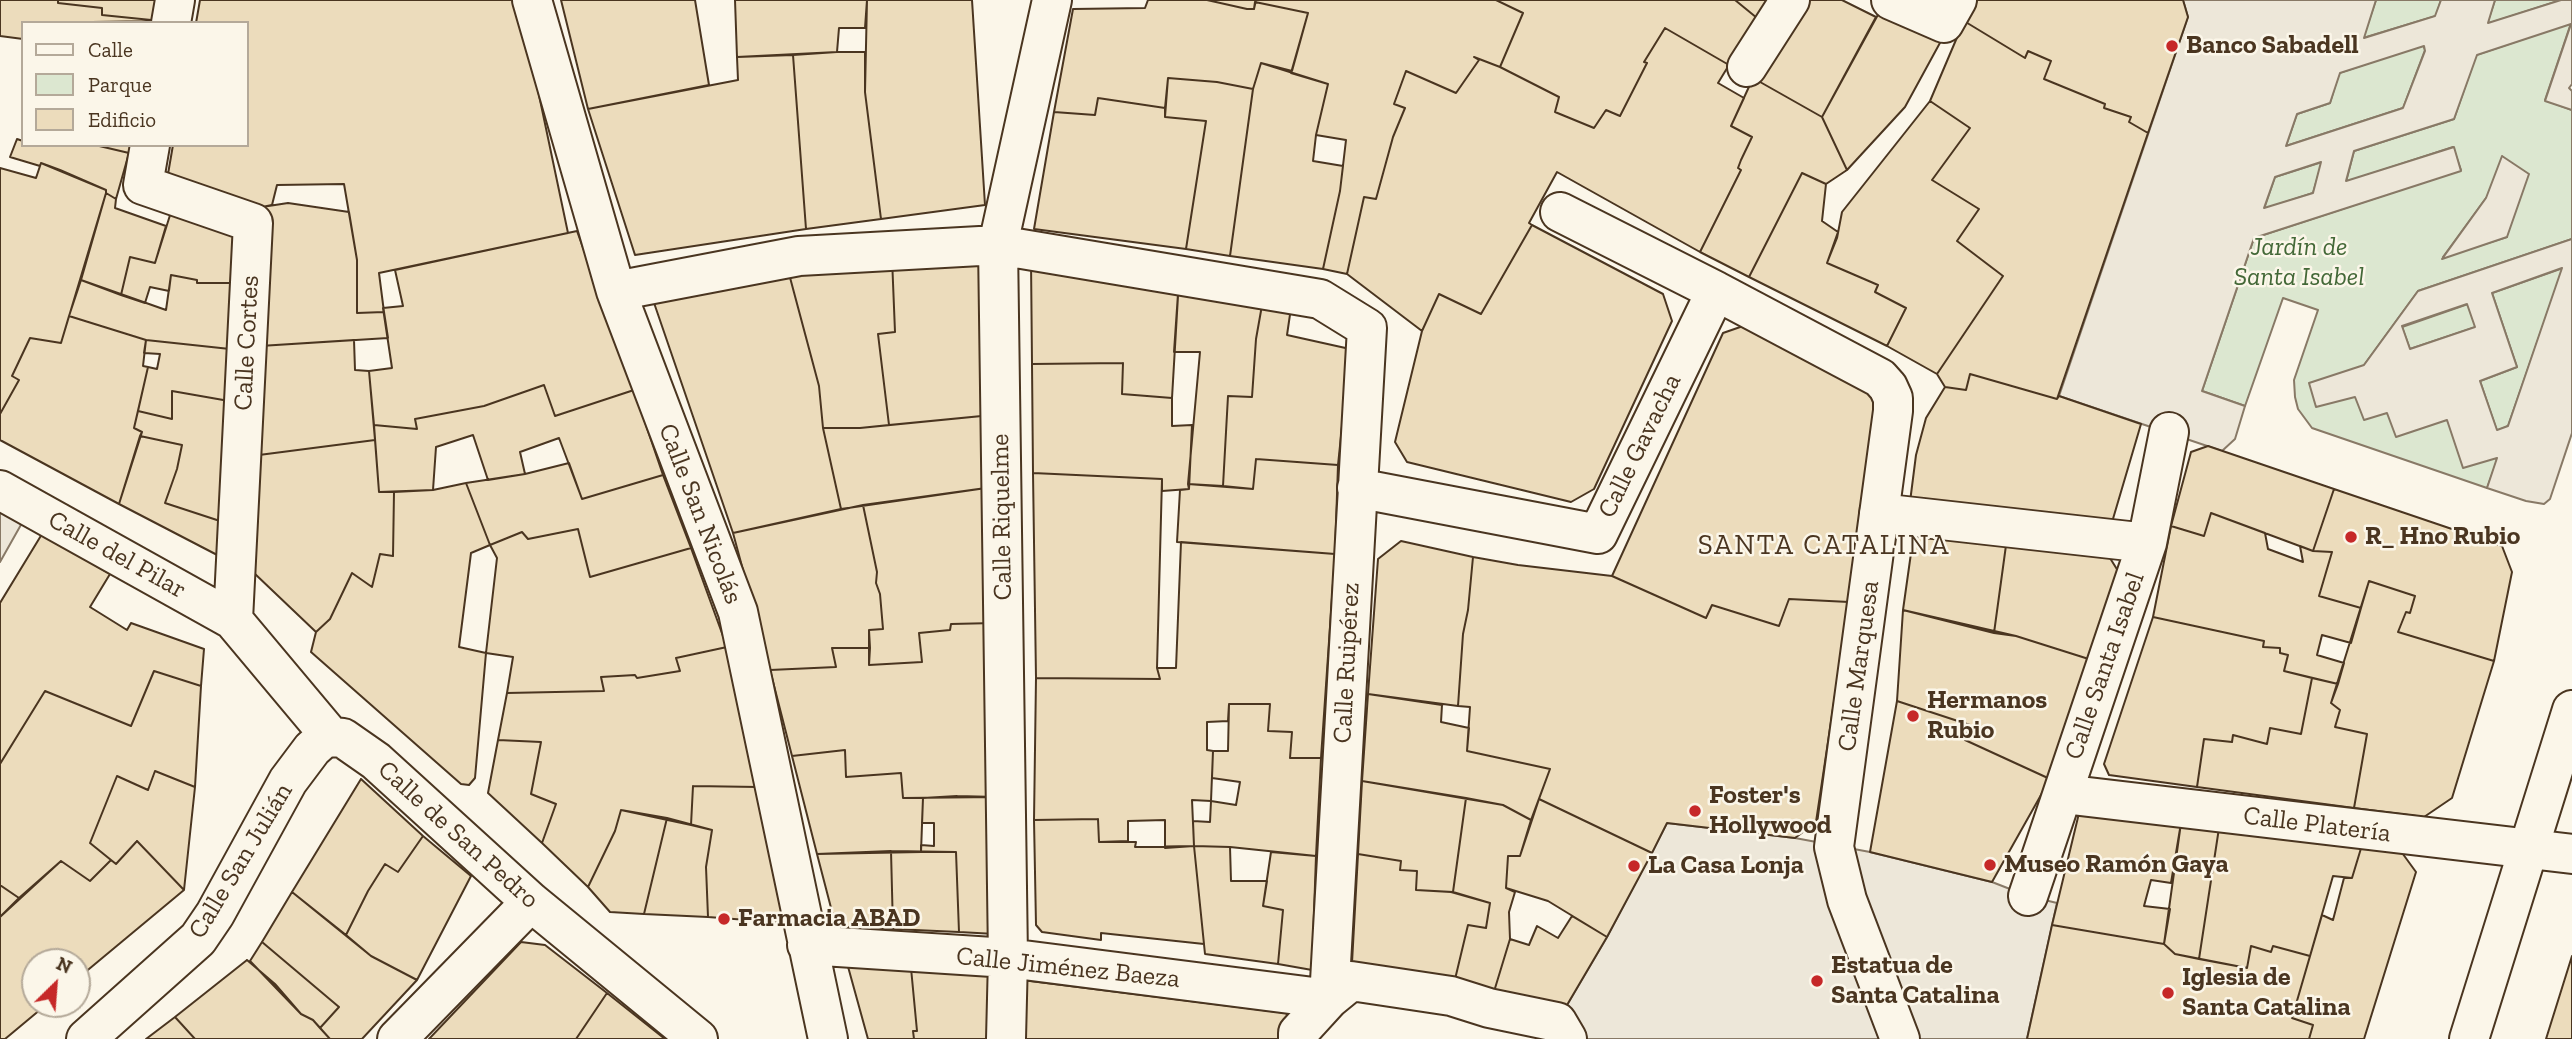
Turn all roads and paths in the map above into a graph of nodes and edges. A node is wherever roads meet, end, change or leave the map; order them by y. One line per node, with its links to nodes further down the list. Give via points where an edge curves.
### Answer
1 (175, 0): 7 (street)
2 (532, 0): 12 (street, Calle San Nicolás)
3 (1052, 0): 11 (street, Calle Riquelme)
4 (1790, 0): 8 (street)
5 (1891, 0): 6 (street, via 1944,23)
6 (1957, 0)
7 (171, 21)
8 (1747, 67)
9 (150, 147): 19 (street, Calle Cortes, via 143,185 253,223)
10 (1560, 212): 13 (street)
11 (998, 245): 12 (street, via 799,256); 15 (street, Calle Ruipérez, via 1320,299 1367,328); 28 (street, Calle Riquelme)
12 (616, 291): 27 (street, Calle San Nicolás, via 738,612)
13 (1716, 291): 15 (street, Calle Gavacha, via 1598,534); 17 (street, Calle Marquesa, via 1868,370 1888,387 1893,398)
14 (2169, 432): 18 (street, Calle Santa Isabel)
15 (1357, 488): 29 (street, Calle Ruipérez)
16 (0, 490): 19 (street, Calle del Pilar)
17 (1880, 513): 18 (street); 37 (street, Calle Marquesa, via 1834,847 1847,900)
18 (2147, 542): 22 (street, Calle Santa Isabel)
19 (233, 620): 21 (street, Calle de San Pedro)
20 (2572, 710): 23 (street)
21 (331, 737): 26 (street, Calle de San Pedro, via 343,738 376,761); 30 (street, Calle San Julián, via 321,740 288,781 198,939)
22 (2063, 794): 23 (street, Calle Platería); 25 (street, Calle Santa Isabel)
23 (2528, 849): 24 (street, Calle Platería); 38 (street)
24 (2572, 854)
25 (2028, 896)
26 (531, 902): 31 (street); 32 (street, Calle de San Pedro)
27 (807, 945): 28 (street, Calle Jiménez Baeza); 33 (street, Calle San Nicolás)
28 (1008, 958): 29 (street, Calle Jiménez Baeza); 34 (street, Calle Riquelme)
29 (1329, 999): 35 (street, via 1298,1033); 36 (street, via 1351,981 1451,996 1558,1022)
30 (86, 1039)
31 (397, 1039)
32 (698, 1039)
33 (828, 1039)
34 (1006, 1039)
35 (1298, 1039)
36 (1567, 1039)
37 (1900, 1039)
38 (2469, 1039)

